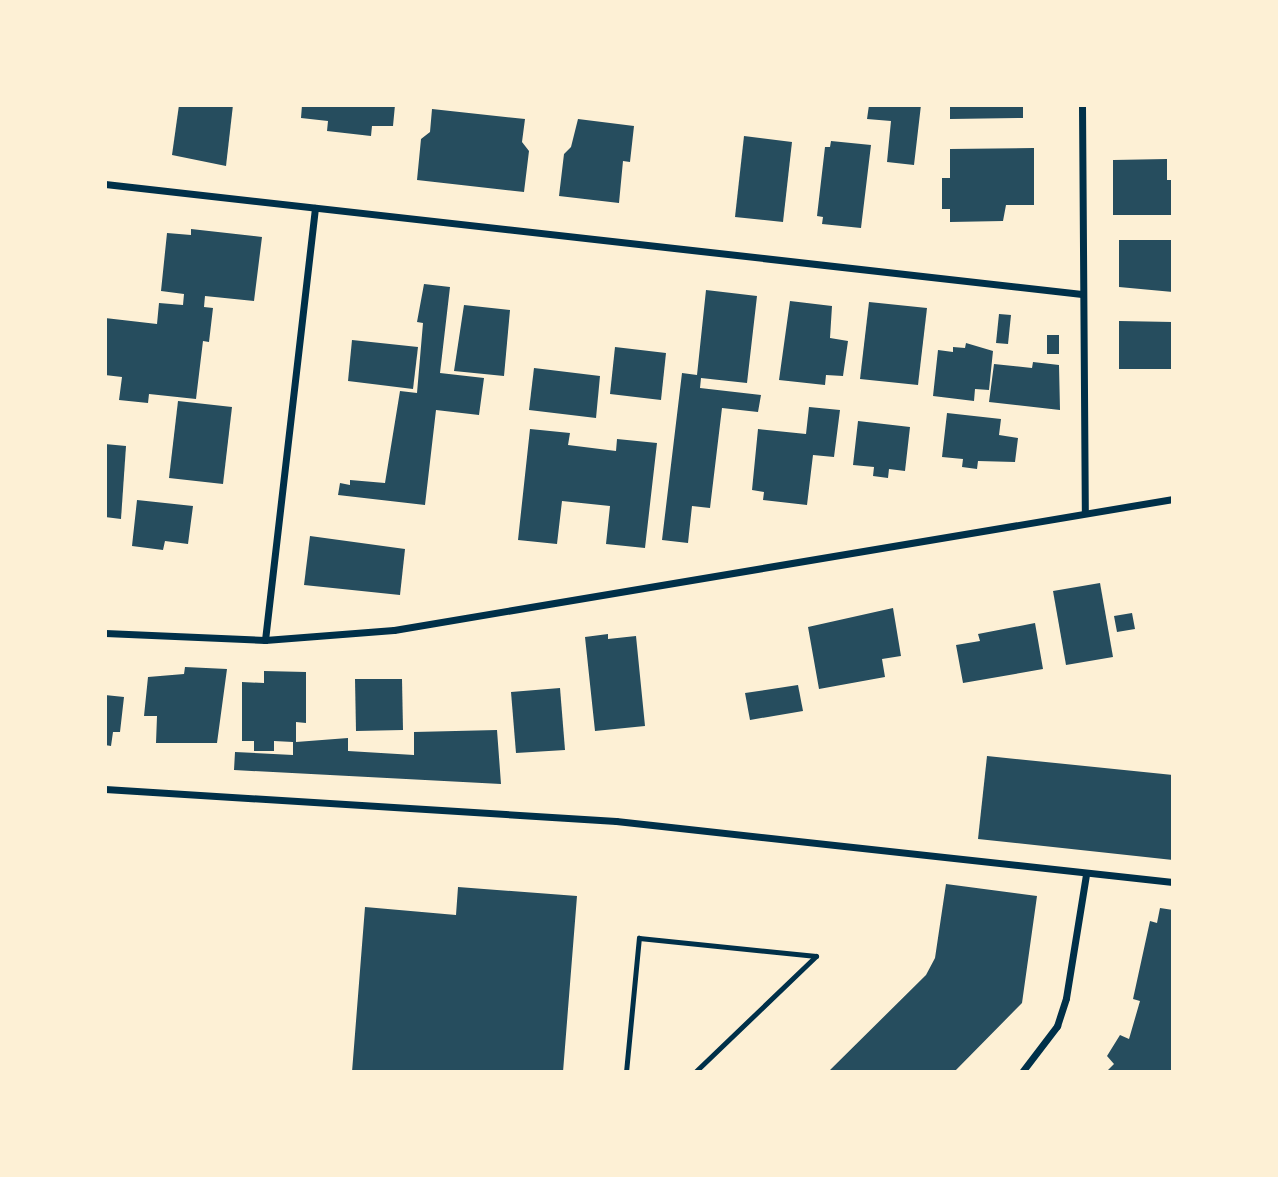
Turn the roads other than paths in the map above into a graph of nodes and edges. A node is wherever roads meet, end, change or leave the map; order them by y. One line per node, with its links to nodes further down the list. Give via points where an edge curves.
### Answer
1 (1083, 105): 4 (street)
2 (105, 184): 3 (street)
3 (315, 208): 4 (street); 8 (street)
4 (1082, 294): 6 (street)
5 (1173, 499): 6 (street)
6 (1085, 511): 8 (street, via 534,609 394,630)
7 (105, 633): 8 (street)
8 (265, 640)
9 (105, 789): 10 (street, via 616,821)
10 (1086, 874): 11 (street); 14 (street, via 1066,998 1057,1026)
11 (1173, 882)
12 (626, 1072): 13 (lane, via 639,938 816,956)
13 (695, 1072)
14 (1021, 1072)

